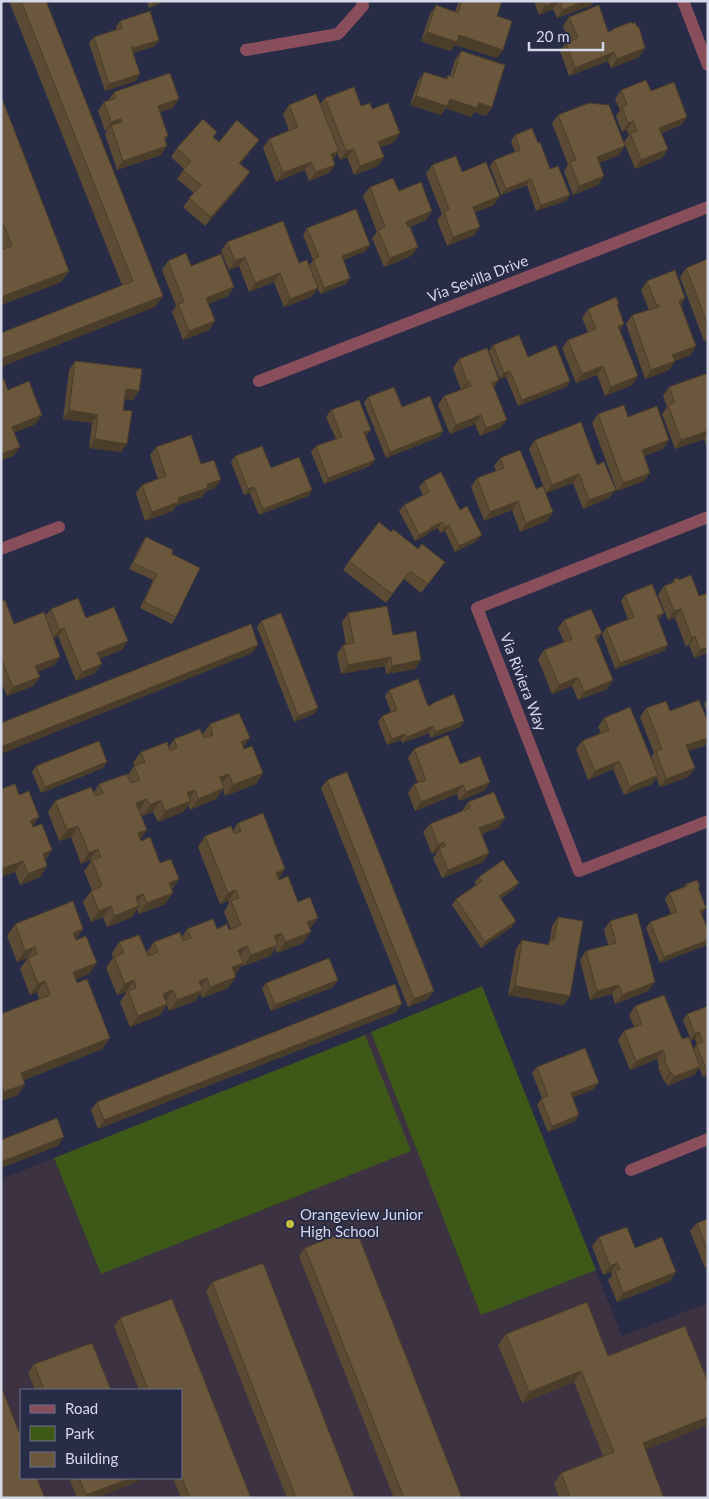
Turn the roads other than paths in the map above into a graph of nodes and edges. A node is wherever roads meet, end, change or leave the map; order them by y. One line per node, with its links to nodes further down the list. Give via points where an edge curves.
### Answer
1 (362, 1): 3 (street, via 364,6 338,34)
2 (683, 1): 4 (street)
3 (246, 50)
4 (708, 65)
5 (708, 207): 6 (street, Via Sevilla Drive)
6 (259, 381)
7 (708, 517): 10 (street, Via Riviera Way, via 477,608 579,871)
8 (59, 527): 9 (street)
9 (1, 549)
10 (708, 820)
11 (708, 1139): 12 (street)
12 (631, 1170)

